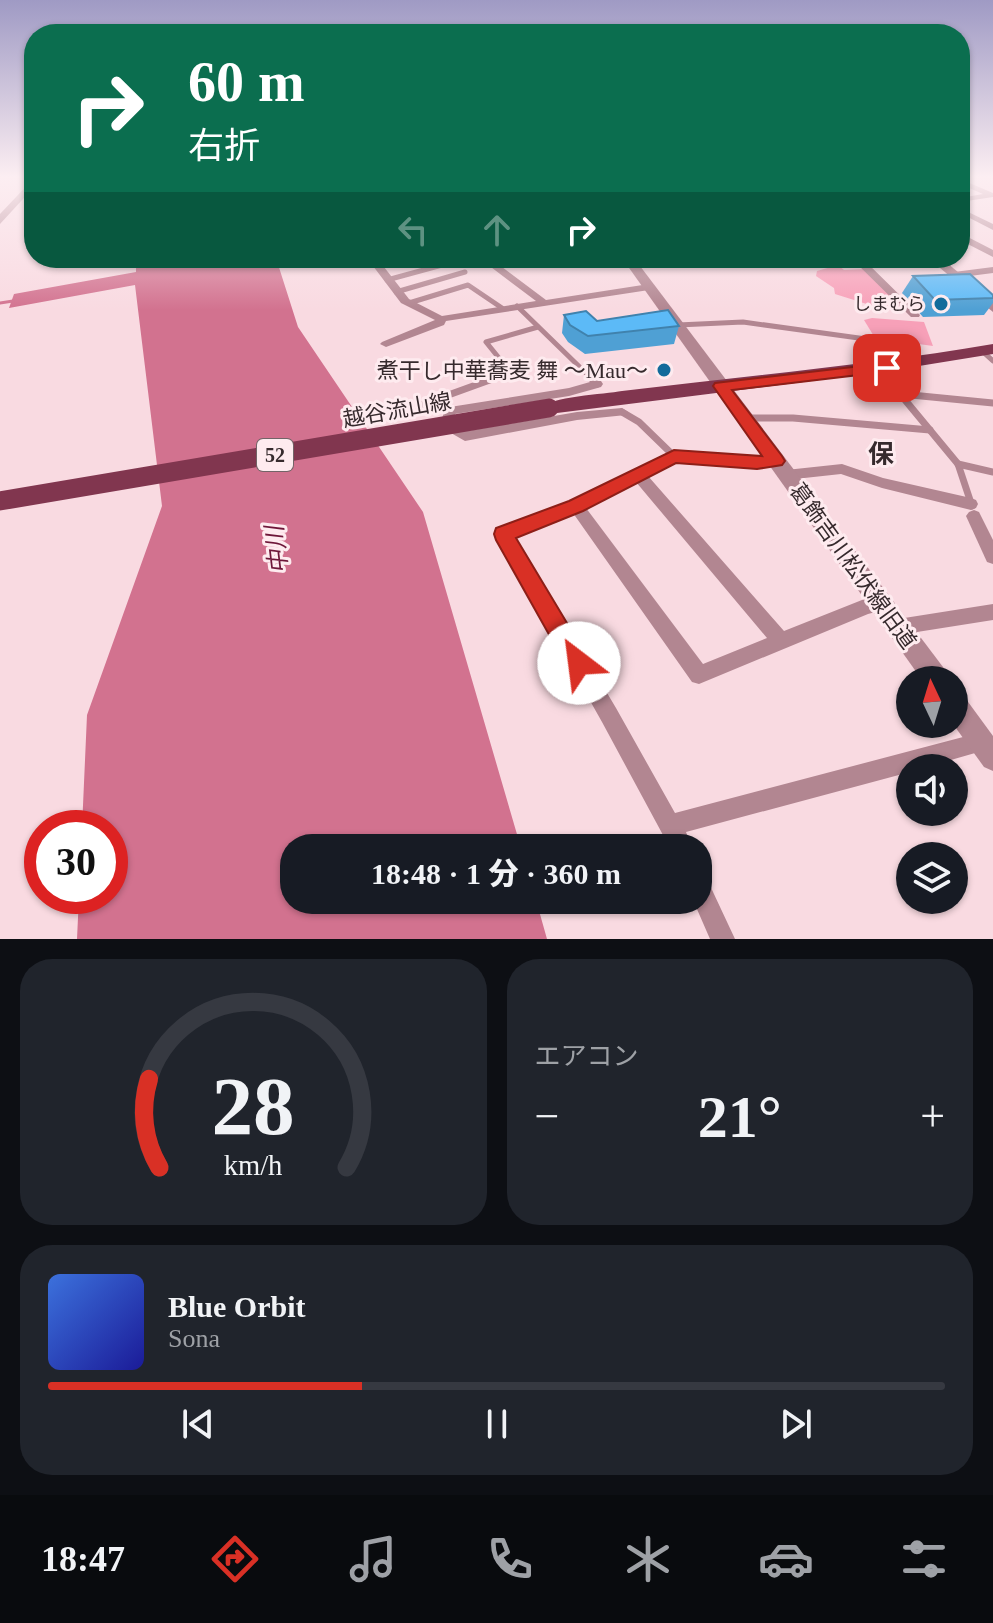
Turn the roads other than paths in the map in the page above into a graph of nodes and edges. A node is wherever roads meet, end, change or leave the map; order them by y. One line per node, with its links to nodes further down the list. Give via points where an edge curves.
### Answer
1 (993, 228): 2 (street)
2 (982, 231)
3 (970, 241): 4 (street)
4 (993, 254)
5 (379, 268): 14 (street)
6 (431, 268): 14 (lane)
7 (497, 268): 17 (street)
8 (635, 268): 15 (street, 葛飾吉川松伏線旧道)
9 (866, 268): 22 (street)
10 (946, 268): 13 (street)
11 (993, 270): 13 (street)
12 (465, 272): 16 (lane)
13 (954, 275): 21 (street)
14 (387, 280): 16 (street)
15 (649, 287): 17 (street); 24 (street, 葛飾吉川松伏線旧道)
16 (396, 292): 18 (street)
17 (542, 301): 19 (street)
18 (409, 303): 20 (lane, via 468,285); 23 (street)
19 (517, 306): 20 (street); 25 (lane)
20 (502, 308): 23 (street)
21 (993, 308)
22 (915, 315)
23 (441, 319): 26 (street)
24 (677, 325): 28 (lane, via 743,322 866,339); 30 (street, 葛飾吉川松伏線旧道)
25 (538, 327): 29 (lane); 33 (lane, via 486,342 511,373)
26 (386, 344)
27 (989, 354): 28 (main road, 越谷流山線 / 52)
28 (883, 368): 30 (main road, 越谷流山線 / 52); 31 (lane)
29 (597, 384): 34 (street, via 450,411 448,418 465,436)
30 (721, 386): 35 (street, 葛飾吉川松伏線旧道); 42 (main road, 越谷流山線 / 52, bridge, via 609,398)
31 (901, 394): 32 (lane); 36 (lane)
32 (993, 403)
33 (418, 406)
34 (622, 412): 37 (lane)
35 (745, 418): 36 (lane, via 801,417); 39 (street, 葛飾吉川松伏線旧道)
36 (930, 430): 38 (lane)
37 (674, 456): 39 (street); 41 (street)
38 (958, 464): 40 (lane); 44 (lane)
39 (781, 468): 44 (street, via 842,469); 46 (street, 葛飾吉川松伏線旧道)
40 (993, 472)
41 (640, 476): 43 (street); 49 (street)
42 (0, 501)
43 (576, 506): 49 (street, via 699,675); 53 (street, via 504,534)
44 (973, 510): 45 (street)
45 (993, 557)
46 (881, 604): 48 (street, 葛飾吉川松伏線旧道); 49 (street)
47 (993, 612): 48 (street)
48 (898, 627): 50 (street, 葛飾吉川松伏線旧道)
49 (781, 641)
50 (927, 666)
51 (968, 724): 52 (street)
52 (987, 750): 53 (street)
53 (671, 825): 54 (street)
54 (675, 834)
55 (711, 914): 56 (street)
56 (723, 939)

